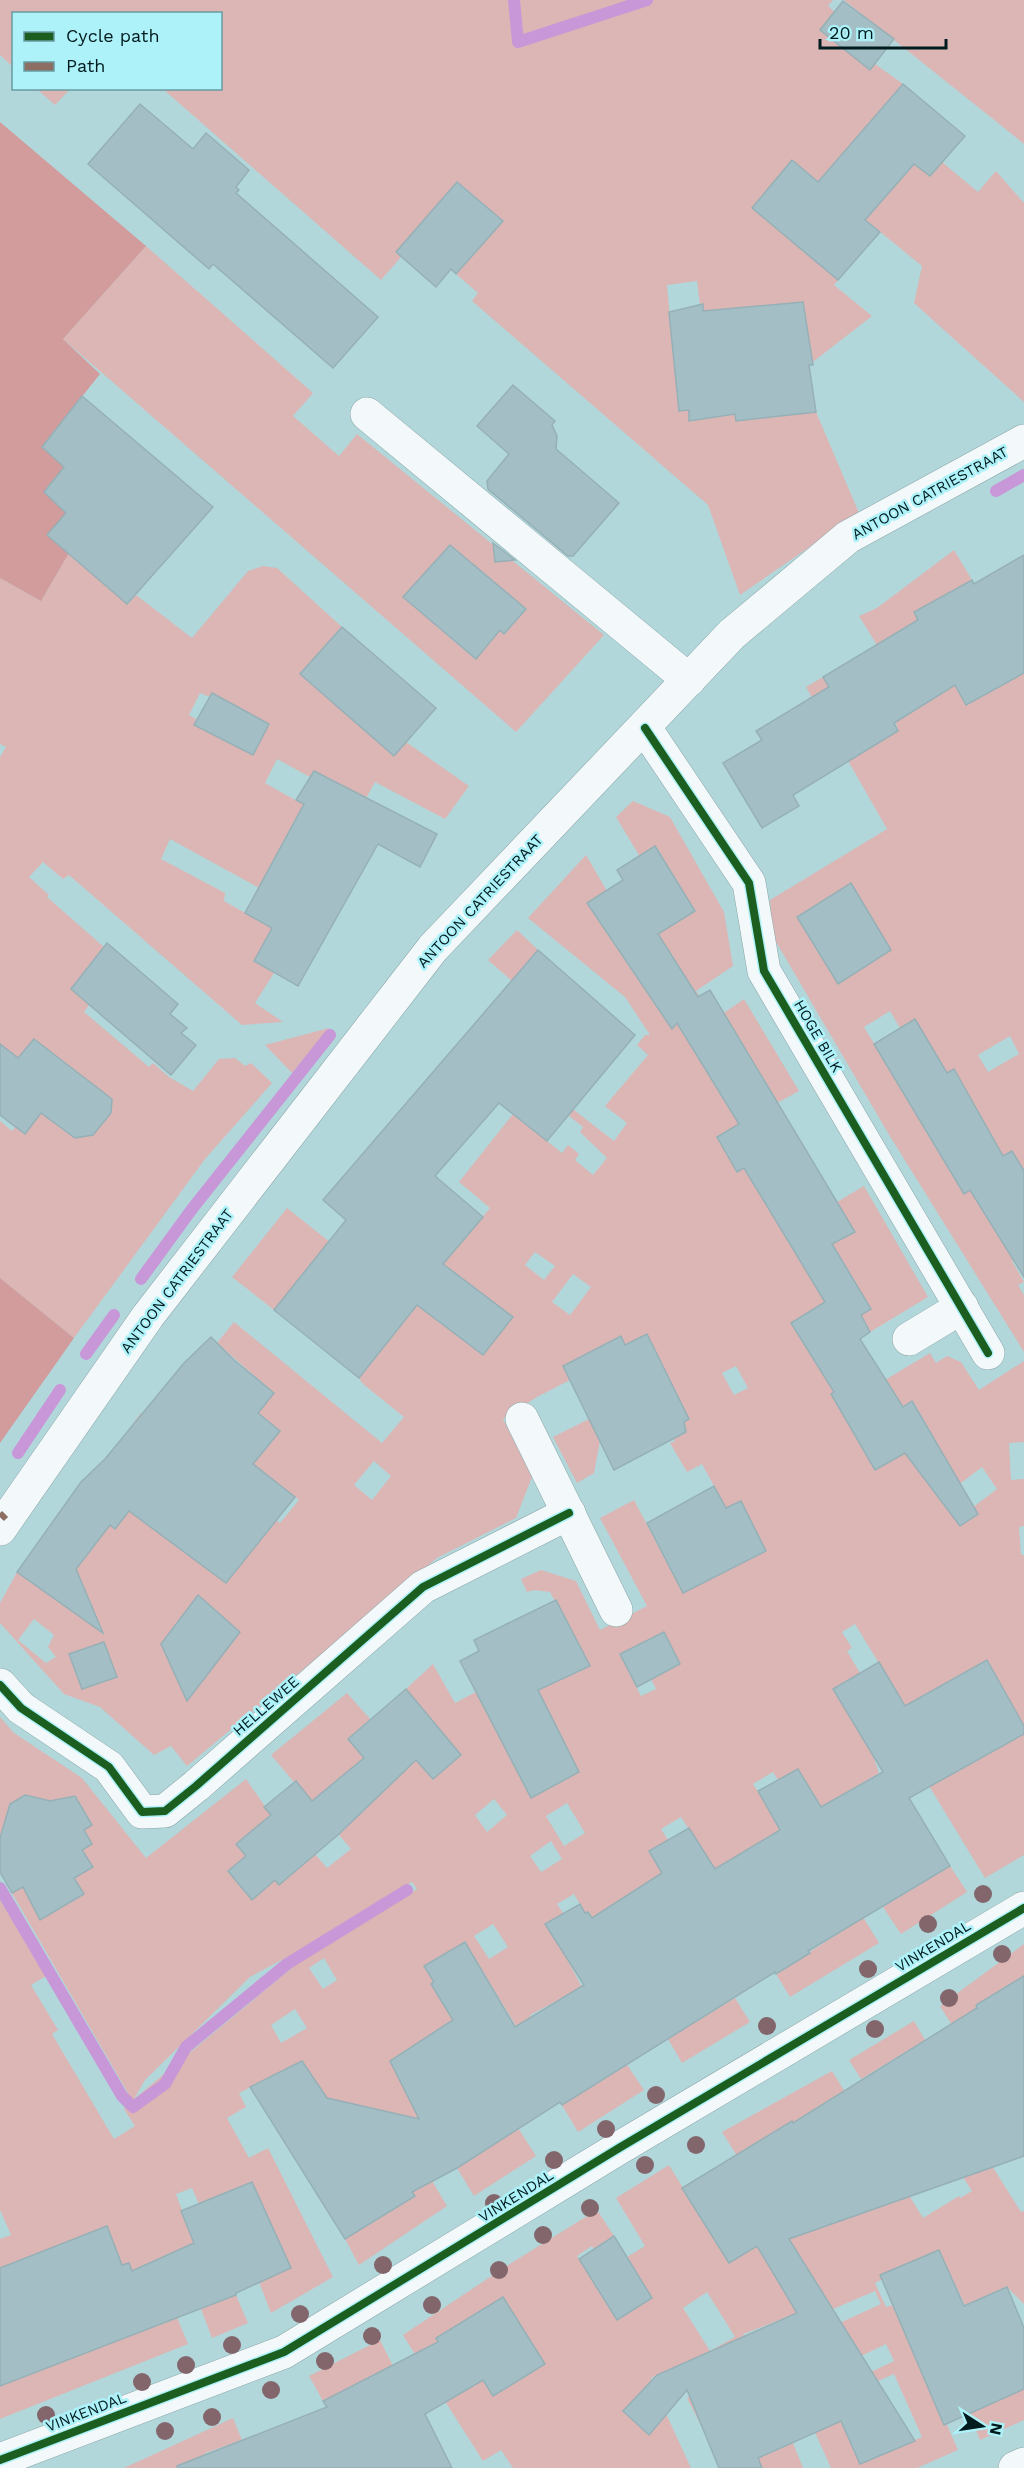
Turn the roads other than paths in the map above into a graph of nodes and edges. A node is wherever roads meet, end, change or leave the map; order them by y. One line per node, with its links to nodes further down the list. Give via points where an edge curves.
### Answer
1 (367, 414): 3 (street)
2 (1024, 441): 3 (street, ANTOON CATRIESTRAAT, via 848,537 732,634)
3 (689, 680): 4 (street, ANTOON CATRIESTRAAT)
4 (645, 728): 5 (street, HOGE BILK, via 749,883 764,971); 10 (street, ANTOON CATRIESTRAAT, via 433,948 148,1316)
5 (962, 1307): 6 (street); 7 (street, HOGE BILK)
6 (909, 1339)
7 (988, 1353)
8 (522, 1419): 9 (street)
9 (569, 1513): 11 (street); 12 (street, HELLEWEE, via 423,1587 165,1811 142,1812 109,1767 21,1707)
10 (0, 1529)
11 (616, 1610)
12 (0, 1685)
13 (1024, 1908): 14 (street, VINKENDAL, via 284,2352)
14 (0, 2460)
15 (1024, 2464): 16 (street)
16 (1015, 2468)

